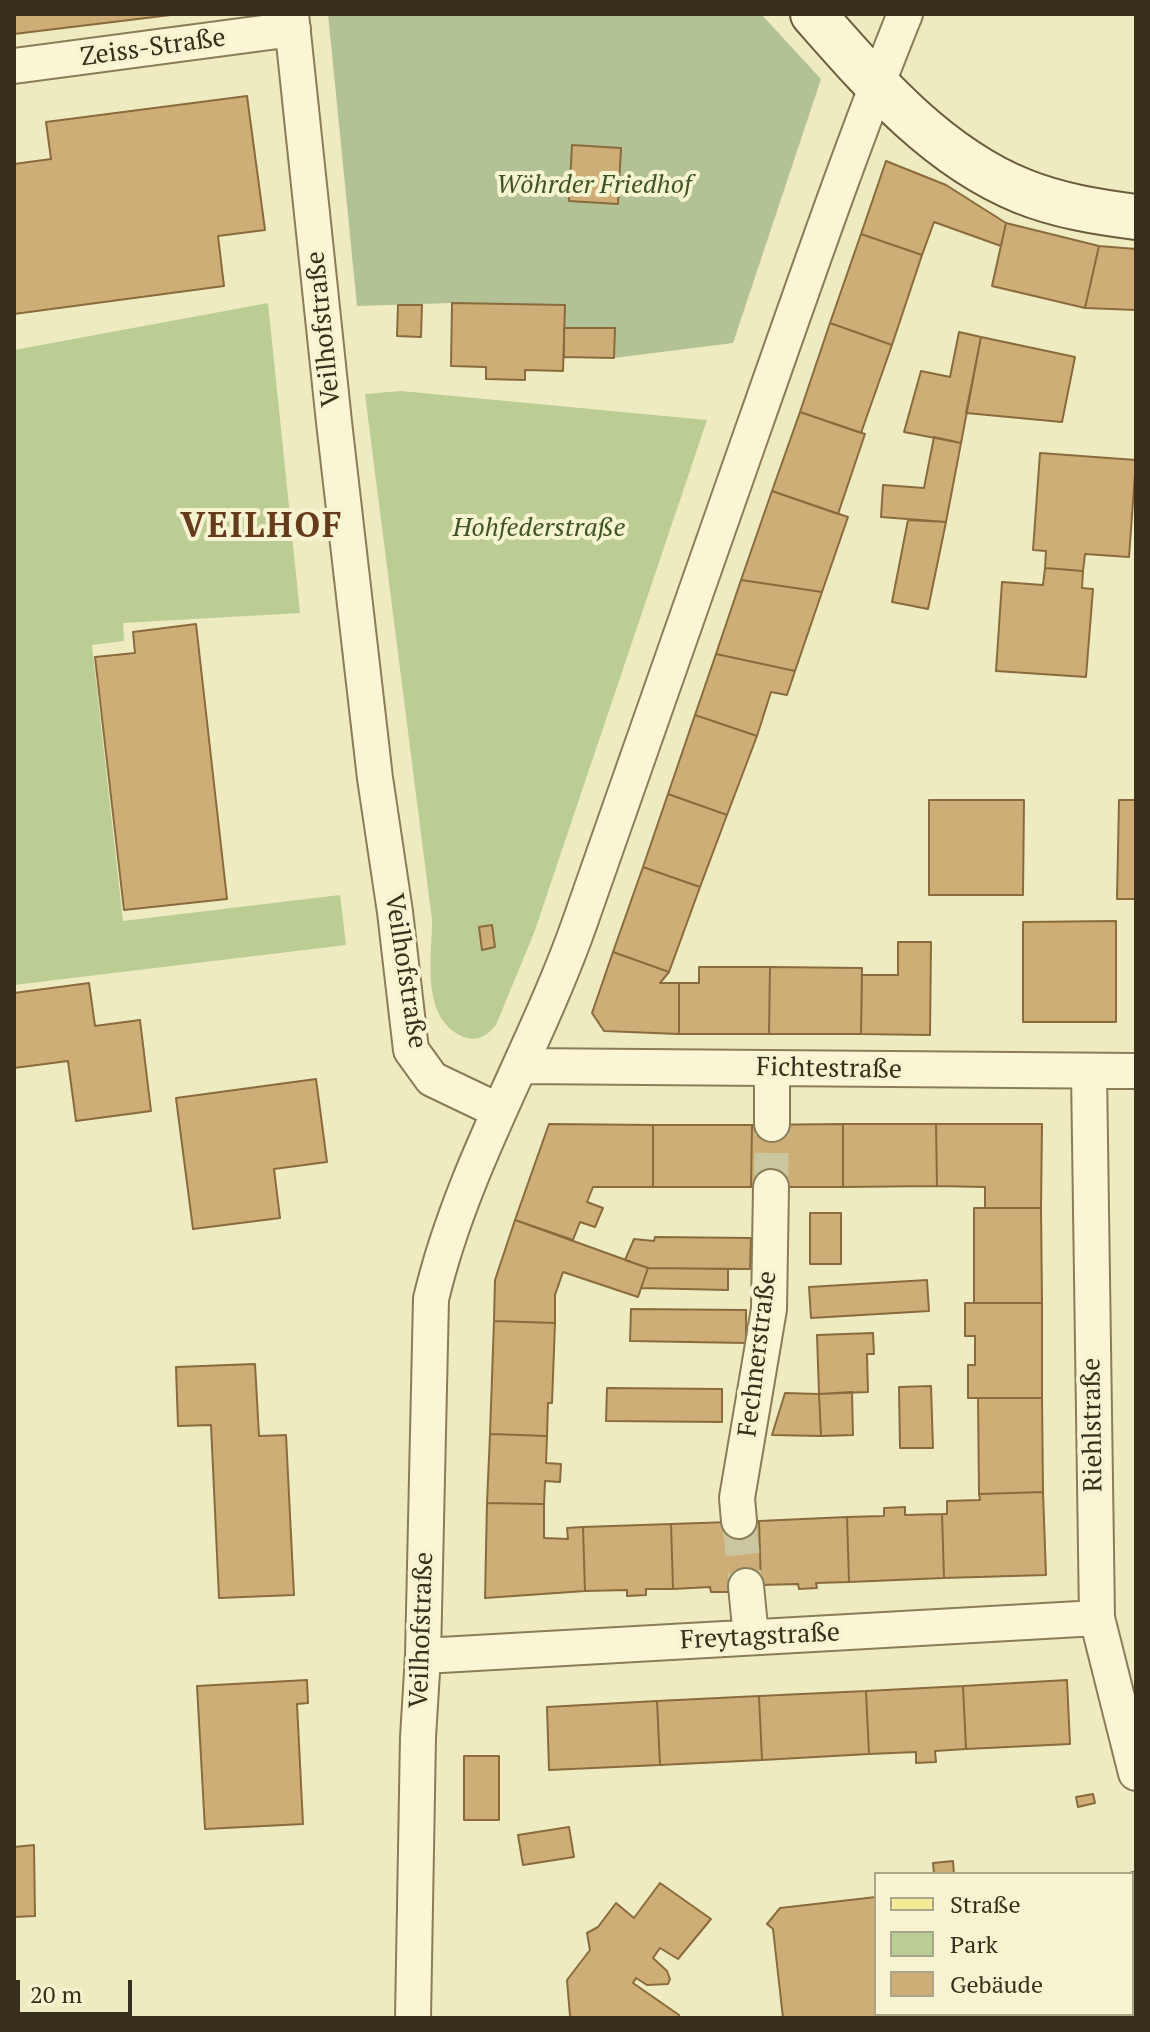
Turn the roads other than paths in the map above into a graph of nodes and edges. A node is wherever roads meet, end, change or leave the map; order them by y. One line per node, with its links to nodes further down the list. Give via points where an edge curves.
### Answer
1 (813, 14): 5 (street)
2 (905, 14): 5 (street)
3 (292, 22): 4 (street, Zeiss-Straße); 11 (street, Veilhofstraße, via 373,763 411,1050 432,1079)
4 (14, 66)
5 (876, 85): 6 (street, via 945,145 992,176 1070,206); 7 (street, via 574,940)
6 (1136, 217)
7 (522, 1066): 8 (street, Fichtestraße); 11 (street)
8 (772, 1069): 10 (street, Fichtestraße); 12 (street)
9 (1136, 1071): 10 (street, Fichtestraße)
10 (1089, 1072): 16 (street, Riehlstraße)
11 (499, 1111): 18 (street, Veilhofstraße, via 475,1164 431,1299)
12 (772, 1124)
13 (771, 1187): 14 (street, Fechnerstraße, via 769,1309 737,1498)
14 (739, 1521)
15 (746, 1586): 17 (street)
16 (1097, 1618): 17 (street, Freytagstraße); 19 (street, Riehlstraße)
17 (751, 1637): 18 (street, Freytagstraße)
18 (423, 1656): 20 (street, Veilhofstraße)
19 (1136, 1773)
20 (413, 2018)

